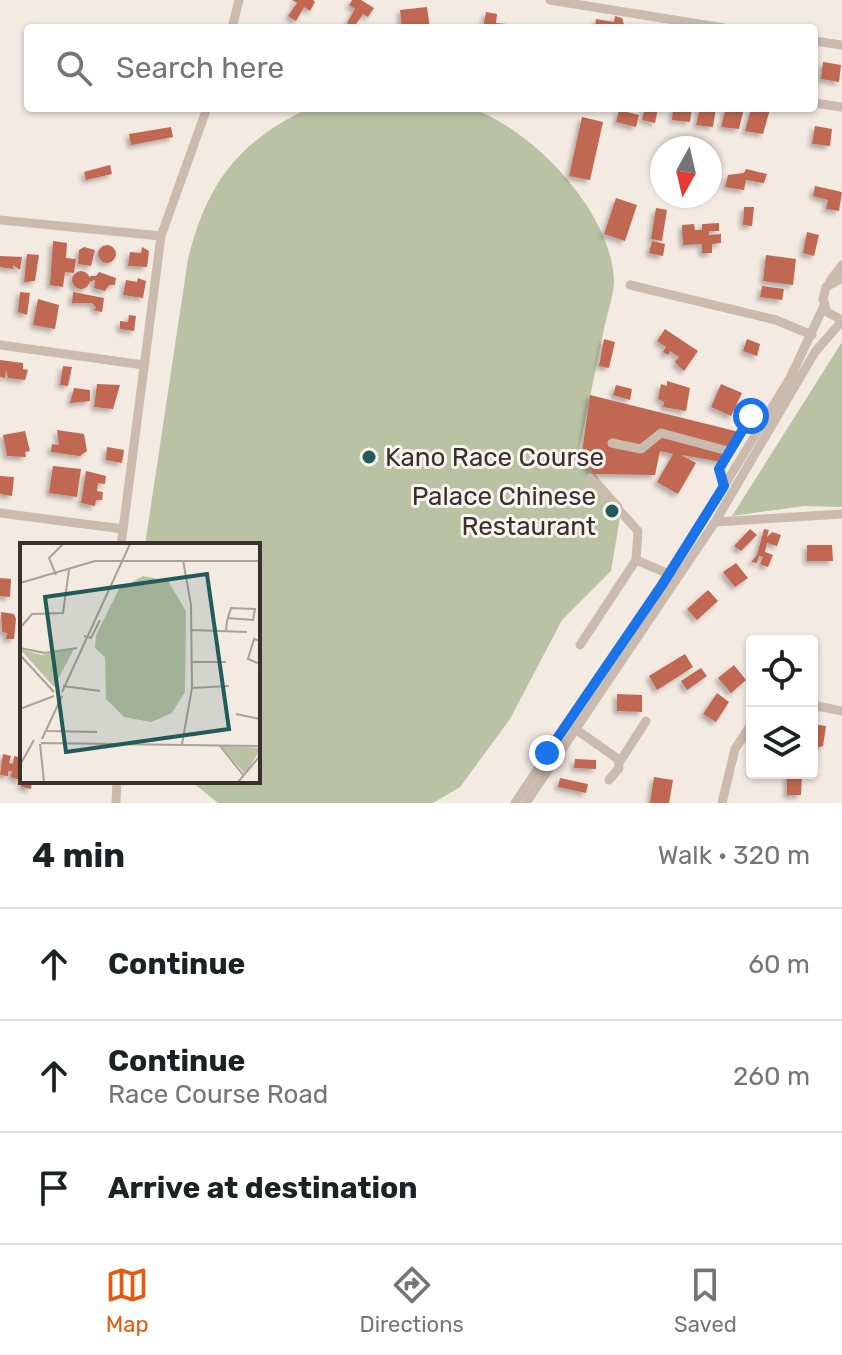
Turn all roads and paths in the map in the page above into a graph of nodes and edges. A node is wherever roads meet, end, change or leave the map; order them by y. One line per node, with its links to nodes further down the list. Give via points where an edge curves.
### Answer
1 (239, 0): 3 (street)
2 (550, 0): 4 (street)
3 (233, 24)
4 (699, 24)
5 (818, 42): 6 (street)
6 (842, 45)
7 (818, 104): 8 (street)
8 (842, 107)
9 (206, 112): 11 (street)
10 (0, 220): 11 (street)
11 (161, 236): 20 (street)
12 (842, 265): 15 (street)
13 (842, 278): 15 (street)
14 (630, 285): 18 (street, via 798,326)
15 (826, 287): 16 (street)
16 (824, 306): 17 (street); 18 (street)
17 (842, 320): 28 (street, via 815,352)
18 (812, 335): 21 (street)
19 (0, 345): 20 (street)
20 (144, 365): 29 (street)
21 (767, 414): 23 (street, via 751,416); 25 (street)
22 (612, 443): 23 (street, via 641,449 661,433)
23 (728, 451): 25 (street, via 719,469)
24 (590, 478): 31 (street, via 638,531)
25 (724, 486): 32 (street)
26 (0, 513): 29 (street)
27 (842, 514): 28 (street)
28 (715, 522): 37 (street)
29 (123, 529): 30 (street)
30 (121, 543)
31 (636, 560): 32 (street); 33 (street)
32 (669, 574): 43 (street)
33 (580, 645)
34 (818, 706): 35 (street)
35 (842, 711)
36 (646, 721): 39 (street)
37 (574, 728): 39 (street); 44 (street)
38 (746, 732): 45 (street, via 735,749)
39 (619, 763): 40 (street)
40 (609, 780)
41 (117, 783): 42 (street)
42 (116, 803)
43 (515, 803)
44 (526, 803)
45 (722, 803)

